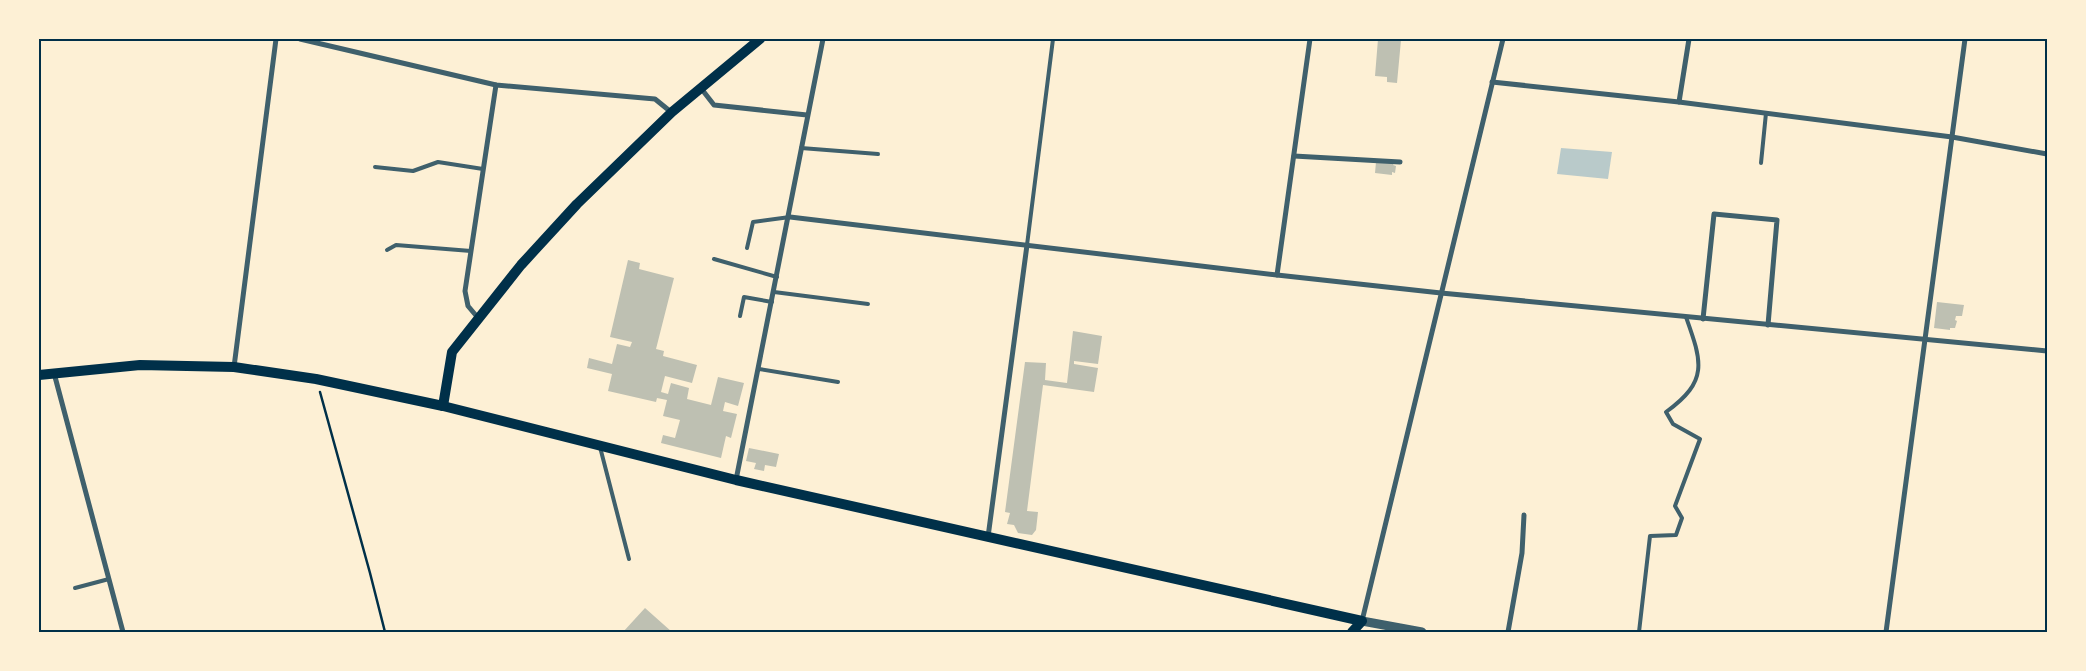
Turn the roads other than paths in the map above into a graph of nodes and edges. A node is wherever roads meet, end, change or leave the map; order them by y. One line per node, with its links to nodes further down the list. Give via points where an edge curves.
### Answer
1 (276, 39): 45 (street)
2 (300, 39): 11 (street)
3 (760, 39): 12 (main road)
4 (824, 39): 16 (street)
5 (1053, 39): 27 (lane)
6 (1310, 39): 21 (street)
7 (1503, 39): 10 (street)
8 (1689, 39): 13 (street)
9 (1965, 39): 17 (street)
10 (1492, 82): 13 (street); 35 (street)
11 (496, 85): 14 (street, via 655,99); 25 (street)
12 (700, 87): 14 (main road); 16 (street, via 714,106)
13 (1679, 102): 15 (street)
14 (672, 112): 40 (main road, via 570,211 520,265)
15 (1766, 113): 17 (street); 23 (lane)
16 (807, 115): 18 (street)
17 (1952, 137): 20 (street); 43 (street)
18 (801, 148): 19 (lane); 26 (street)
19 (878, 154)
20 (2047, 154)
21 (1294, 156): 22 (street); 32 (street)
22 (1400, 162)
23 (1762, 163)
24 (375, 167): 25 (lane, via 413,170 438,162)
25 (483, 169): 30 (street)
26 (790, 217): 27 (street); 28 (lane, via 754,222); 33 (street)
27 (1027, 245): 32 (street); 54 (street)
28 (748, 248)
29 (387, 250): 30 (lane, via 396,245)
30 (471, 252): 40 (street, via 464,291 468,306)
31 (714, 259): 33 (lane)
32 (1277, 275): 35 (street)
33 (778, 277): 34 (street)
34 (774, 292): 36 (street); 37 (lane)
35 (1441, 293): 39 (street); 58 (street)
36 (772, 302): 38 (lane, via 744,296); 46 (street)
37 (868, 304)
38 (740, 316)
39 (1686, 317): 41 (street); 63 (lane, via 1696,347 1698,376 1682,400 1666,412 1673,424 1700,439 1675,506 1682,518 1676,535 1650,536)
40 (480, 319): 50 (main road, via 452,352)
41 (1703, 319): 42 (street); 42 (street, via 1714,214 1777,220)
42 (1768, 325): 43 (street)
43 (1926, 339): 44 (street); 64 (street)
44 (2047, 350)
45 (234, 367): 47 (main road, via 140,365); 50 (main road, via 316,379)
46 (759, 370): 49 (lane); 52 (street)
47 (54, 373): 48 (main road); 56 (street)
48 (39, 375)
49 (838, 382)
50 (443, 406): 51 (main road)
51 (600, 446): 52 (main road); 55 (lane)
52 (736, 480): 54 (main road)
53 (1524, 515): 62 (street, via 1522,553)
54 (988, 537): 58 (main road)
55 (629, 559)
56 (109, 579): 57 (lane); 59 (street)
57 (75, 588)
58 (1362, 621): 60 (main road); 61 (street)
59 (123, 632)
60 (1352, 632)
61 (1422, 632)
62 (1508, 632)
63 (1639, 632)
64 (1886, 632)

